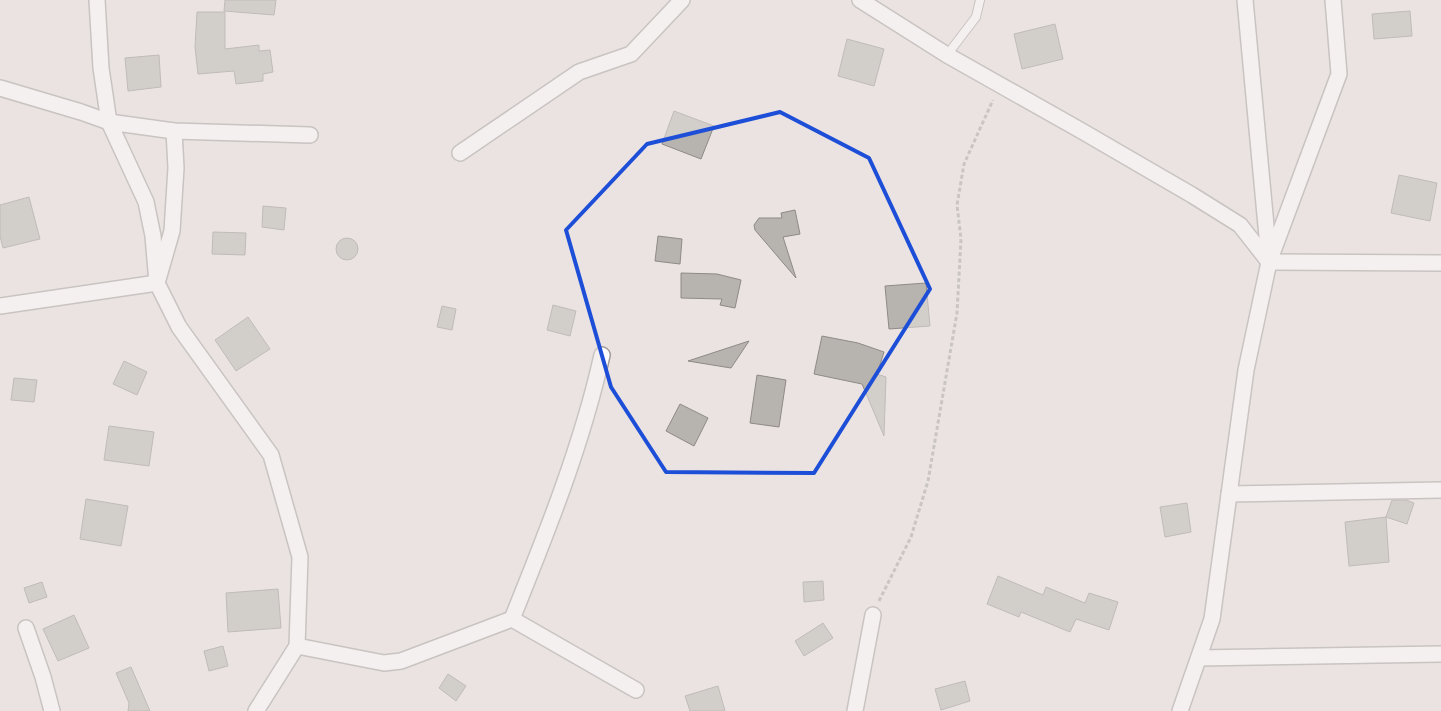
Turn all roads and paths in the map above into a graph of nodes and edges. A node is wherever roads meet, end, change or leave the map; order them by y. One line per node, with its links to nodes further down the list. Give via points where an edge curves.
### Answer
1 (97, 0): 10 (street, via 101,68)
2 (682, 0): 13 (street, via 631,54 579,72)
3 (860, 0): 7 (street)
4 (980, 0): 7 (lane, via 976,17)
5 (1245, 0): 14 (street)
6 (1333, 0): 14 (street, via 1339,74)
7 (947, 55): 8 (street)
8 (1000, 85): 14 (street, via 1240,225); 21 (path, via 964,164 957,205 962,239 957,313 928,481 911,537)
9 (0, 88): 10 (street)
10 (109, 122): 11 (street); 16 (street, via 146,202)
11 (174, 131): 12 (street); 16 (street, via 176,168 172,231)
12 (310, 135)
13 (460, 153)
14 (1269, 262): 15 (street); 20 (street, via 1246,370)
15 (1441, 263)
16 (157, 283): 17 (street); 24 (street, via 179,327 271,455 300,557)
17 (0, 306)
18 (602, 355): 22 (street, via 594,394 552,521)
19 (1441, 490): 20 (street)
20 (1229, 494): 26 (street, via 1212,619)
21 (873, 616): 30 (street)
22 (512, 619): 24 (street, via 401,661 384,662); 27 (street)
23 (26, 628): 28 (street)
24 (297, 646): 29 (street)
25 (1441, 654): 26 (street)
26 (1199, 658): 31 (street)
27 (636, 690)
28 (52, 711)
29 (256, 711)
30 (855, 711)
31 (1180, 711)

